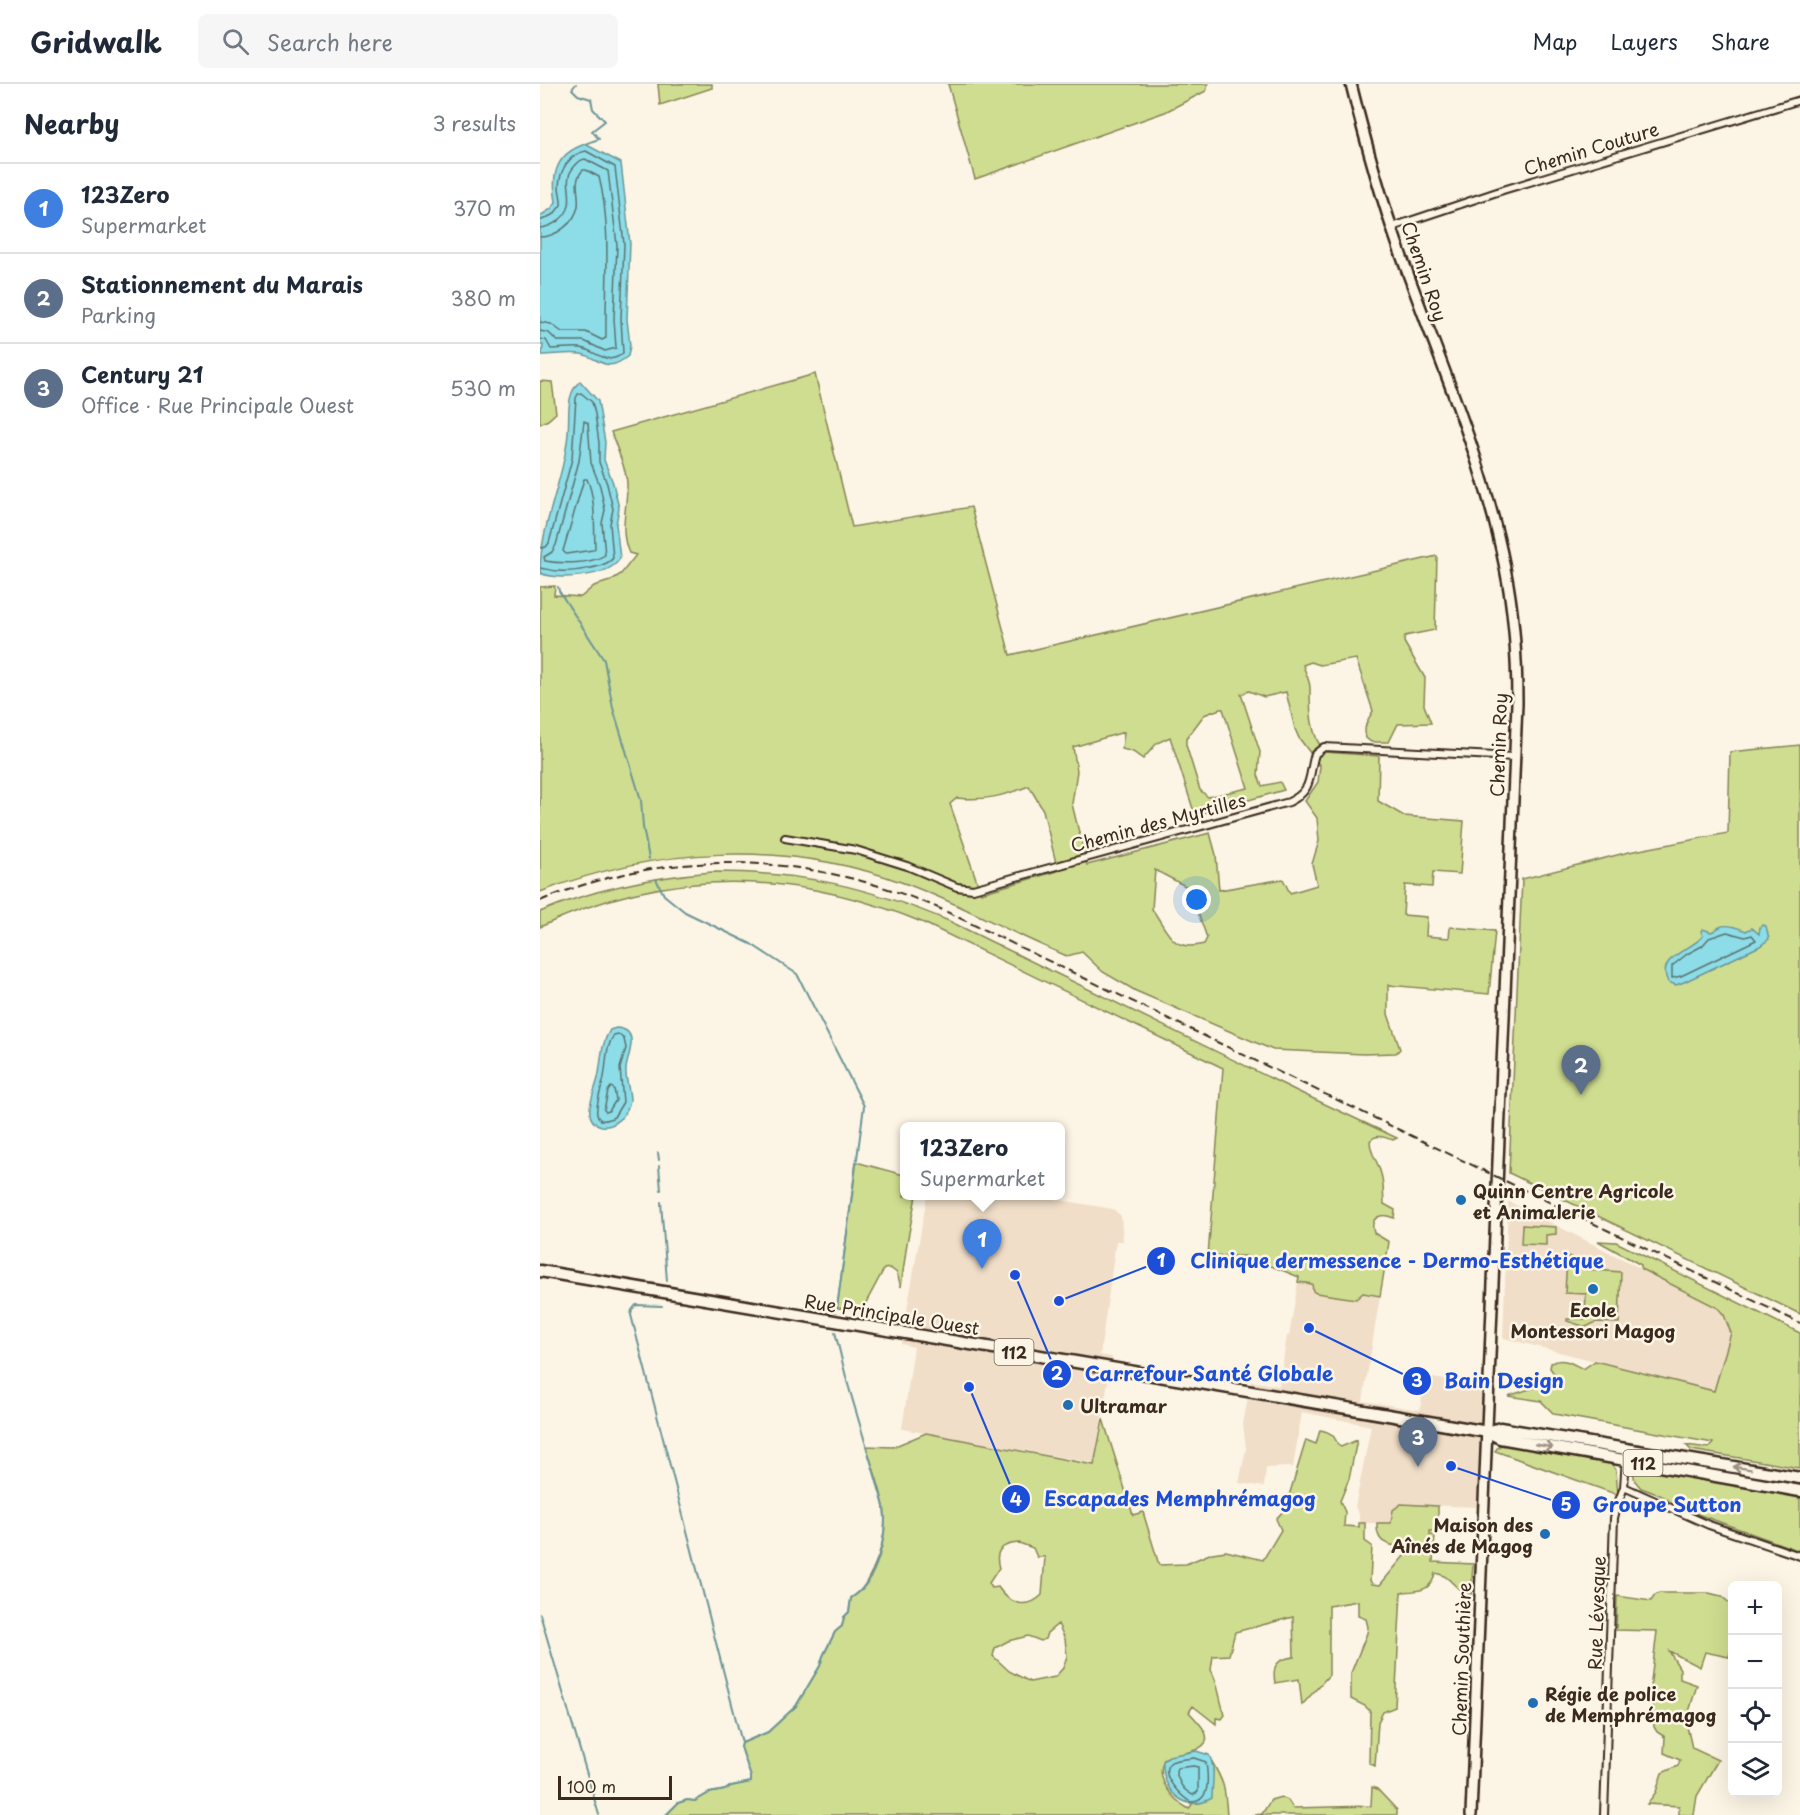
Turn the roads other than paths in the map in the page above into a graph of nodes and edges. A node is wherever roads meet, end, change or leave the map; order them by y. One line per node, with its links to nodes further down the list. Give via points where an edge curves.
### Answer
1 (1351, 84): 3 (street, Chemin Roy)
2 (1800, 100): 3 (street, Chemin Couture)
3 (1392, 227): 4 (street, Chemin Roy, via 1478,468 1500,546 1516,664)
4 (1514, 757): 5 (street, Chemin des Myrtilles, via 1324,747 1315,754 1307,787 1289,802 973,889 957,887 856,850); 7 (street, Chemin Roy)
5 (785, 838)
6 (540, 1271): 7 (main road, Rue Principale Ouest / 112)
7 (1488, 1432): 8 (main road, Rue Principale Ouest / 112, via 1500,1428); 13 (street, Chemin Southière)
8 (1626, 1455): 9 (main road, Rue Principale Ouest / 112, one-way to 8); 10 (street, Rue Lévesque); 11 (main road, Rue Principale Ouest / 112)
9 (1800, 1478)
10 (1624, 1487): 12 (street, via 1709,1525); 14 (street, Rue Lévesque, via 1614,1518)
11 (1800, 1491)
12 (1800, 1557)
13 (1471, 1815)
14 (1604, 1815)

